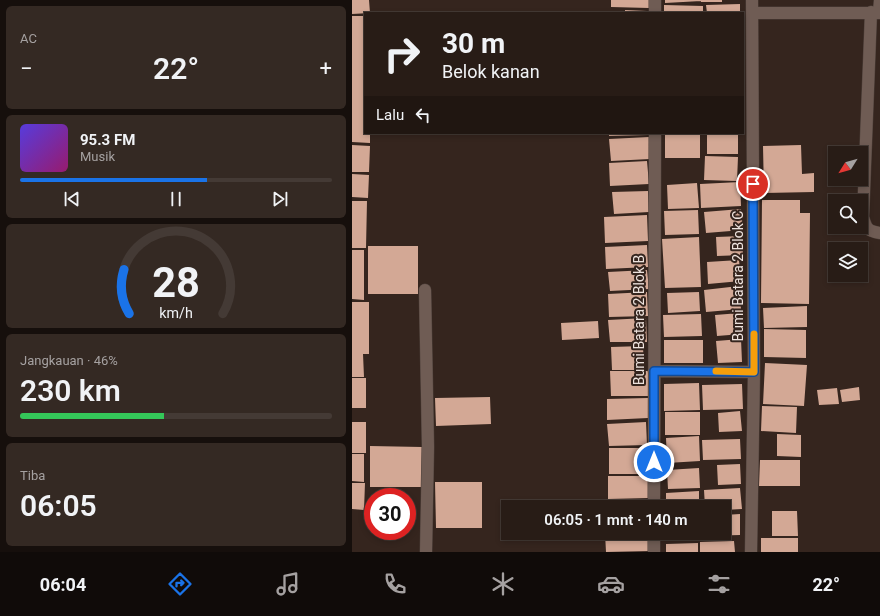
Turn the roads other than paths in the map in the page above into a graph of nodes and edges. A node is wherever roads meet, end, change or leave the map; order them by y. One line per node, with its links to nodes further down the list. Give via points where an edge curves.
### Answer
1 (655, 0): 4 (street)
2 (752, 0): 5 (street, Bumi Batara 2 Blok C)
3 (880, 0): 6 (street)
4 (655, 12)
5 (752, 12): 6 (street); 11 (street, Bumi Batara 2 Blok C)
6 (877, 12): 8 (street, via 863,217 866,227)
7 (655, 134): 10 (street, Bumi Batara 2 Blok B)
8 (880, 234)
9 (425, 290): 14 (street, via 428,447)
10 (654, 371): 11 (street); 12 (street, Bumi Batara 2 Blok B)
11 (754, 372): 16 (street, Bumi Batara 2 Blok C)
12 (654, 500)
13 (654, 540): 15 (street)
14 (426, 552)
15 (654, 552)
16 (751, 552)

